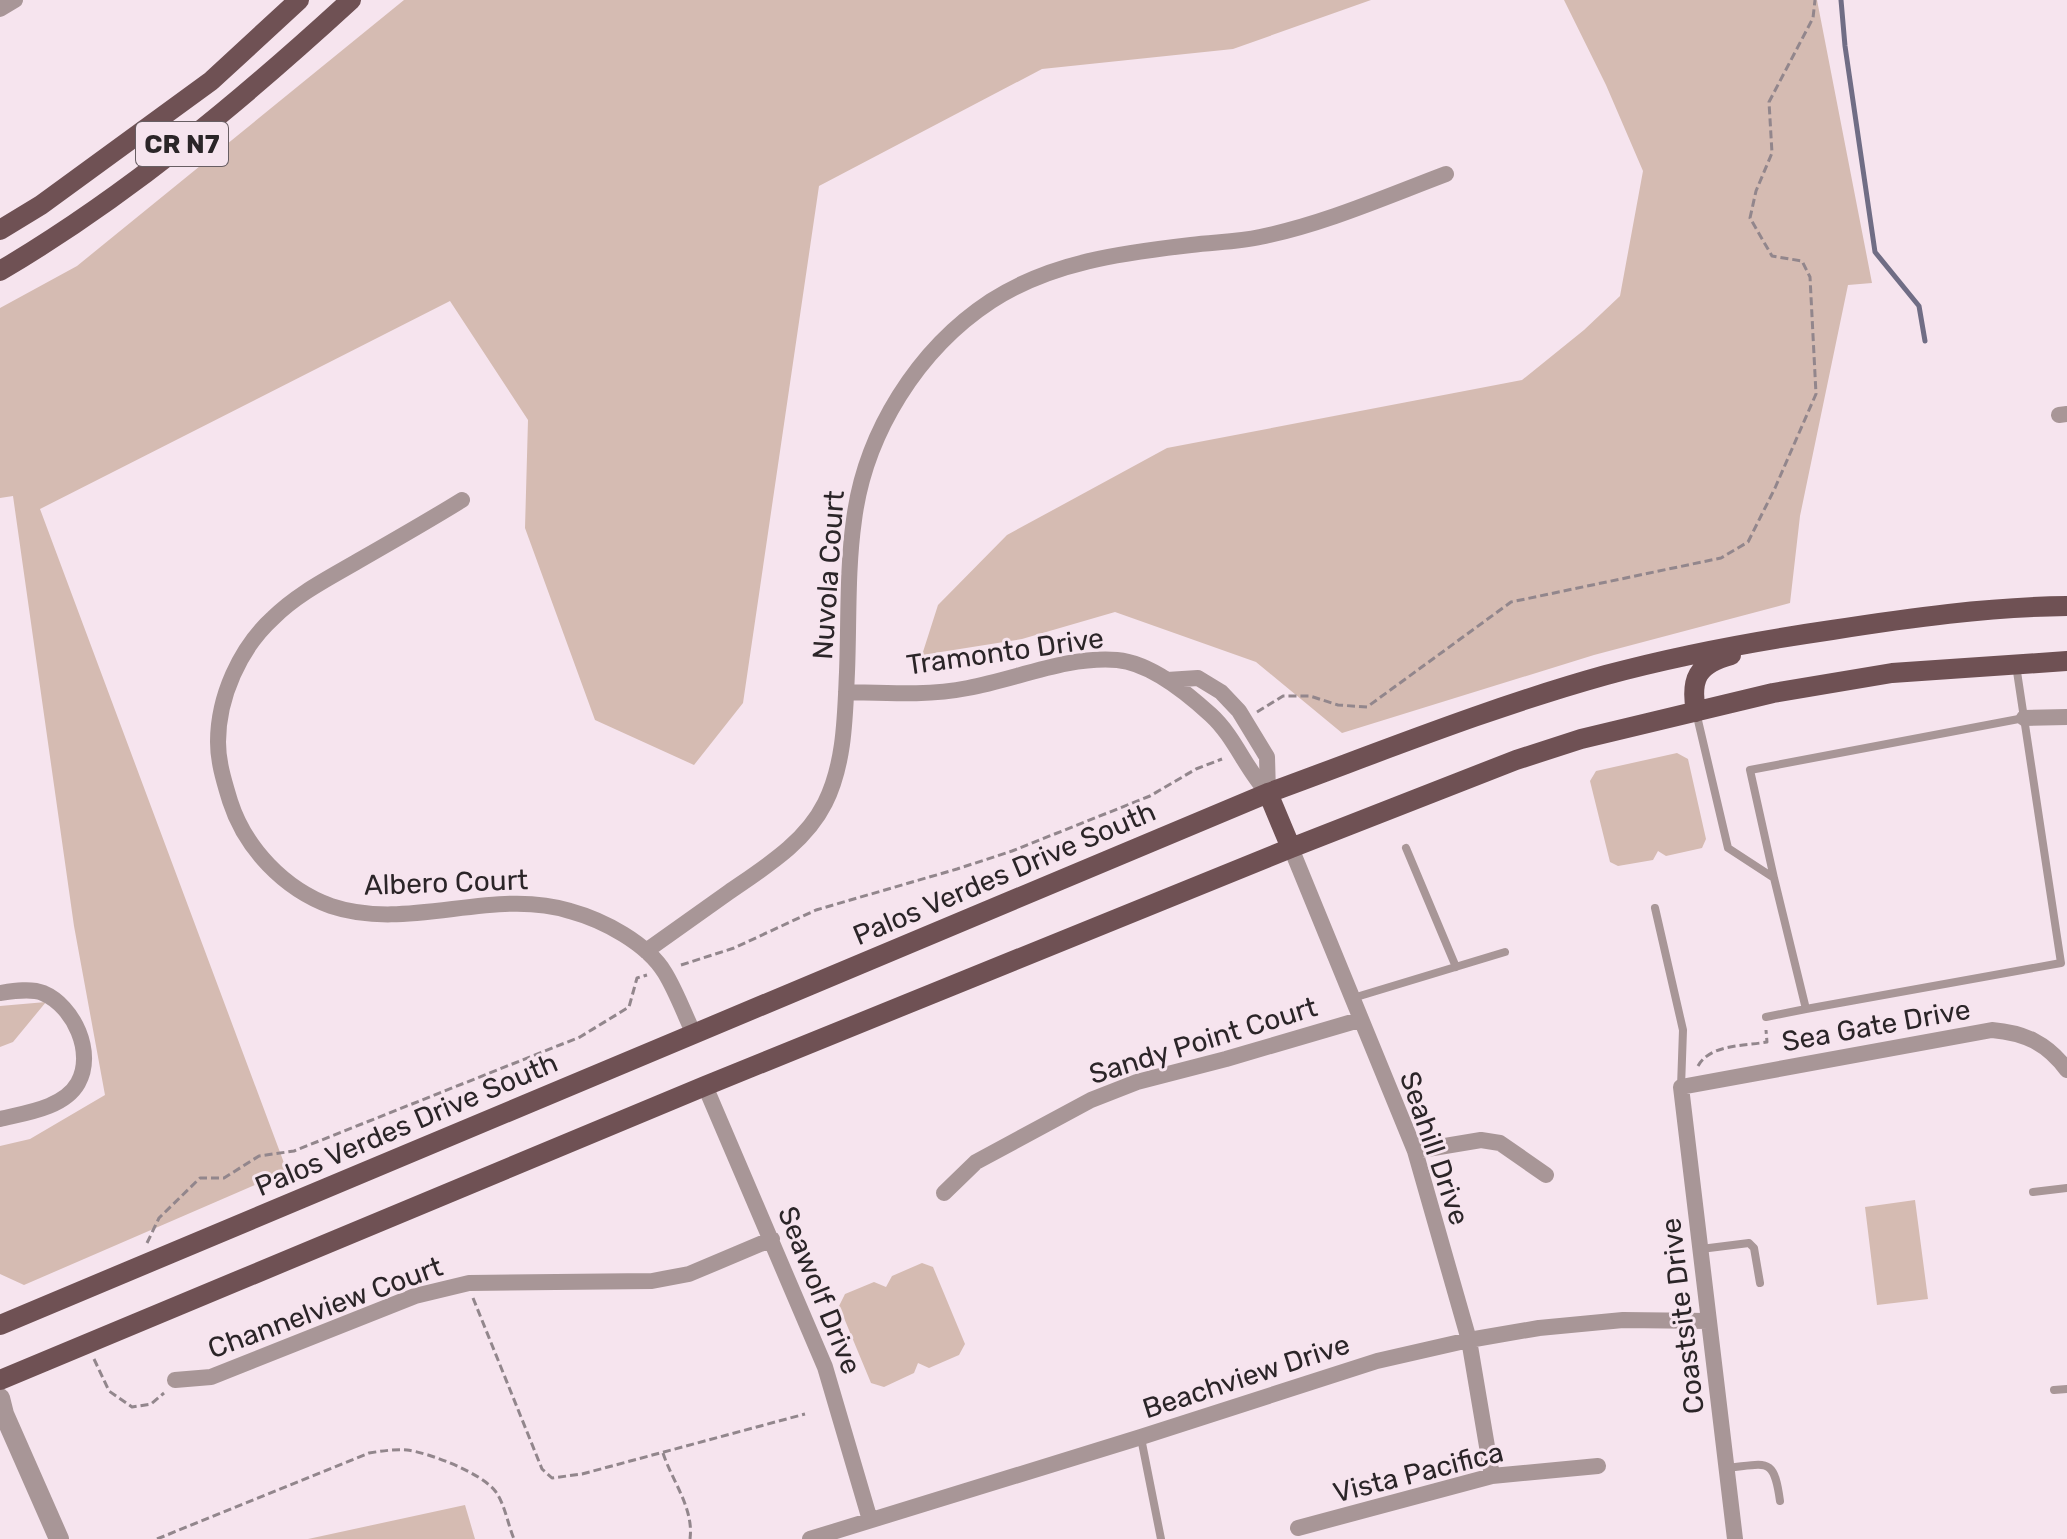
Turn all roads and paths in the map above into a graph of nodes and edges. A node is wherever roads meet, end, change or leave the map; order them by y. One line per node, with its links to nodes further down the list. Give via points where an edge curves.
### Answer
1 (15, 0): 5 (street)
2 (299, 0): 7 (main road, CR N7, via 211,81)
3 (351, 0): 8 (main road, CR N7, via 269,75 124,190)
4 (1815, 0): 19 (path, via 1813,18 1769,102 1772,153 1750,218 1772,256 1802,261 1810,277 1816,394 1748,542 1721,558 1511,602 1367,707 1283,696 1249,716)
5 (0, 9)
6 (1446, 174): 15 (street, Nuvola Court, via 1285,232 1070,265 993,300 962,322 900,396 873,446 861,483 853,522)
7 (0, 230)
8 (0, 271)
9 (462, 500): 25 (street, Albero Court, via 306,592 272,618 247,649 222,709 218,741 234,815 269,867 330,906 392,915 541,905 591,919)
10 (2067, 606): 11 (main road, Palos Verdes Drive South, via 1905,619)
11 (1820, 632): 16 (main road, via 1725,656 1703,668 1692,691); 20 (main road, Palos Verdes Drive South, via 1605,675)
12 (2067, 661): 13 (main road)
13 (2016, 664): 16 (main road, via 1892,673); 18 (lane)
14 (1167, 680): 15 (street, Tramonto Drive, via 1120,660 1051,667 966,689); 19 (street, Tramonto Drive, via 1198,678 1221,692); 20 (street, Tramonto Drive, via 1212,715)
15 (846, 692): 25 (street, Nuvola Court, via 835,772 826,802 808,829 786,852)
16 (1696, 712): 21 (main road, via 1529,756); 23 (lane, via 1728,848)
17 (2067, 717): 18 (street)
18 (2024, 718): 23 (lane, via 1750,770); 30 (lane, via 2061,963)
19 (1252, 731): 20 (street, Tramonto Drive, via 1267,757)
20 (1268, 793): 21 (main road); 33 (main road, Palos Verdes Drive South)
21 (1291, 848): 29 (street, Seahill Drive); 36 (main road)
22 (1406, 848): 27 (lane)
23 (1774, 878): 30 (lane)
24 (1655, 908): 37 (lane, via 1683,1030)
25 (646, 951): 33 (street, Albero Court, via 664,971)
26 (1505, 952): 27 (lane)
27 (1456, 967): 29 (lane)
28 (0, 993): 38 (street, via 40,991 58,1001 78,1027 82,1046 78,1083 63,1098)
29 (1351, 999): 32 (street, Seahill Drive)
30 (1806, 1009): 31 (lane)
31 (1766, 1017): 34 (path, via 1767,1042)
32 (1359, 1020): 39 (street, Seahill Drive); 43 (street, Sandy Point Court, via 1137,1082 1091,1100 976,1162)
33 (693, 1032): 49 (main road, Palos Verdes Drive South)
34 (1702, 1058)
35 (2067, 1070): 37 (street, Sea Gate Drive, via 2054,1052 2030,1037 1992,1030)
36 (705, 1086): 44 (street, Seawolf Drive); 52 (main road)
37 (1681, 1087): 45 (street, Coastsite Drive)
38 (0, 1119)
39 (1415, 1151): 40 (street, via 1481,1140 1500,1143); 50 (street, Seahill Drive)
40 (1546, 1175)
41 (2067, 1188): 42 (lane)
42 (2033, 1192)
43 (944, 1193)
44 (772, 1239): 53 (street, Channelview Court, via 689,1274 652,1281 469,1283 429,1292 211,1377); 65 (street, Seawolf Drive, via 825,1367)
45 (1701, 1249): 46 (lane, via 1749,1243); 48 (street, Coastsite Drive)
46 (1760, 1283)
47 (475, 1305): 60 (path, via 545,1474 561,1478)
48 (1709, 1321): 50 (street, Beachview Drive, via 1623,1320); 62 (street, Coastsite Drive)
49 (0, 1325)
50 (1469, 1340): 59 (street, Beachview Drive, via 1377,1361); 63 (street, Seahill Drive)
51 (94, 1359): 57 (path, via 109,1391 132,1407)
52 (0, 1380)
53 (175, 1380)
54 (2067, 1389): 55 (lane)
55 (2054, 1390)
56 (0, 1398): 67 (street)
57 (151, 1404)
58 (805, 1414): 60 (path)
59 (1141, 1437): 65 (street, Beachview Drive); 72 (lane)
60 (663, 1453): 70 (path, via 690,1522)
61 (1598, 1466): 63 (street, Vista Pacifica)
62 (1726, 1468): 64 (lane, via 1768,1466 1777,1475); 73 (street, Coastsite Drive)
63 (1492, 1476): 66 (street, Vista Pacifica)
64 (1780, 1501)
65 (870, 1520): 71 (street, Beachview Drive)
66 (1298, 1528)
67 (59, 1539)
68 (157, 1539): 69 (path, via 389,1449 440,1459 487,1483 497,1494)
69 (514, 1539)
70 (690, 1539)
71 (810, 1539)
72 (1161, 1539)
73 (1735, 1539)

